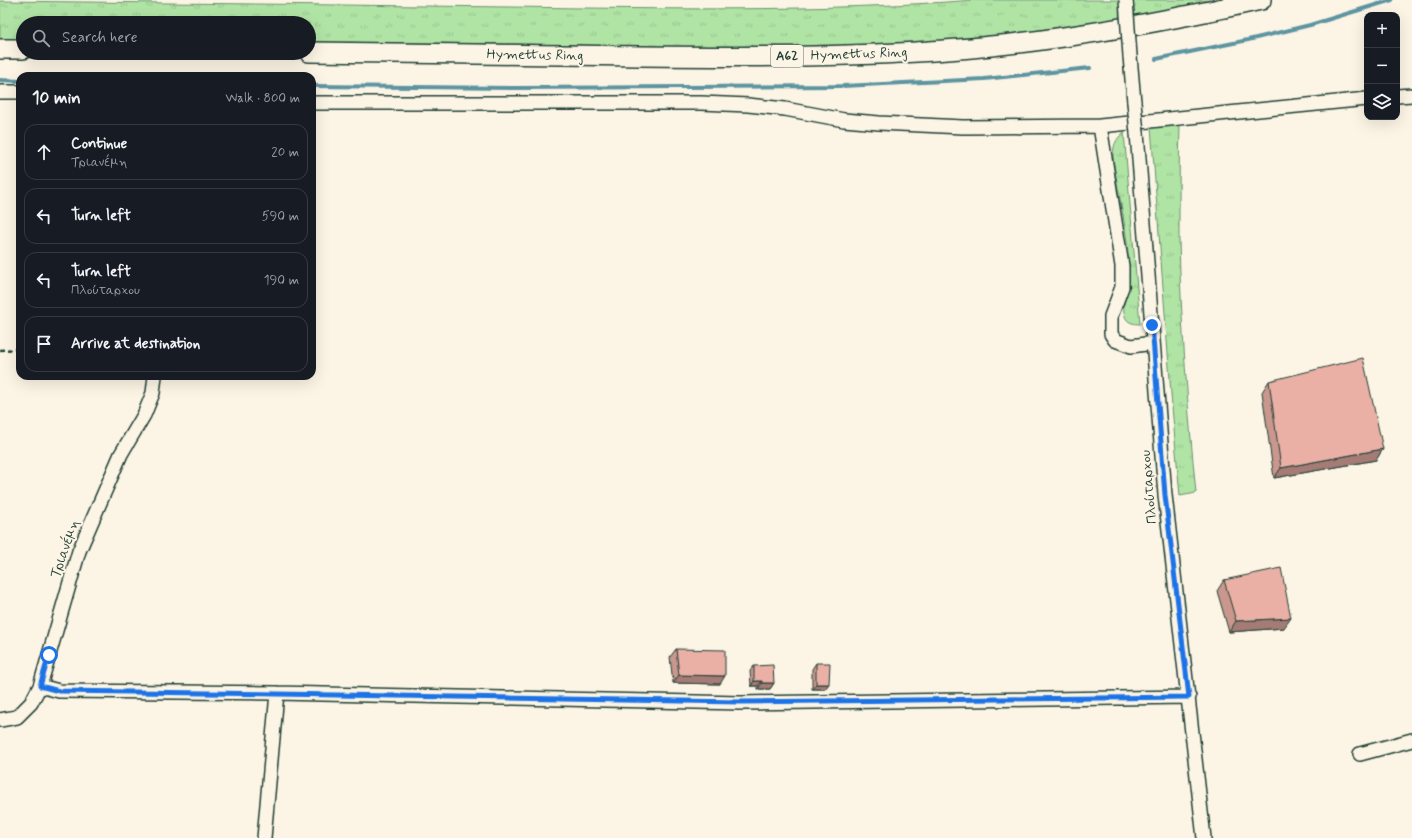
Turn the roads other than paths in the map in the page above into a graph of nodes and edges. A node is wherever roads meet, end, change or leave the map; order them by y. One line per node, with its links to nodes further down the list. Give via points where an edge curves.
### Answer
1 (1126, 0): 13 (street, Πλούταρχου, bridge)
2 (1260, 0): 5 (highway, Hymettus Ring / Α62, via 1166,21 1056,39 927,51 728,57)
3 (0, 49): 4 (highway)
4 (16, 49)
5 (316, 52)
6 (0, 92): 7 (street)
7 (16, 92)
8 (1412, 95): 9 (street)
9 (1400, 96)
10 (1364, 99): 12 (street)
11 (316, 103): 12 (street, via 701,103 785,109 879,124 963,127)
12 (1100, 126): 13 (street, via 1122,266 1122,287 1111,316 1111,334 1115,340 1131,346)
13 (1153, 343): 17 (street, Πλούταρχου, via 1165,495)
14 (155, 380): 15 (street, Τριανέμη, via 144,415 121,454 79,551)
15 (40, 686): 16 (street, via 59,691); 18 (street, Τριανέμη, via 31,703 17,716)
16 (277, 694): 17 (street, via 741,702); 21 (street)
17 (1189, 697): 22 (street, Πλούταρχου)
18 (0, 720)
19 (1412, 740): 20 (street)
20 (1360, 754)
21 (264, 838)
22 (1204, 838)

